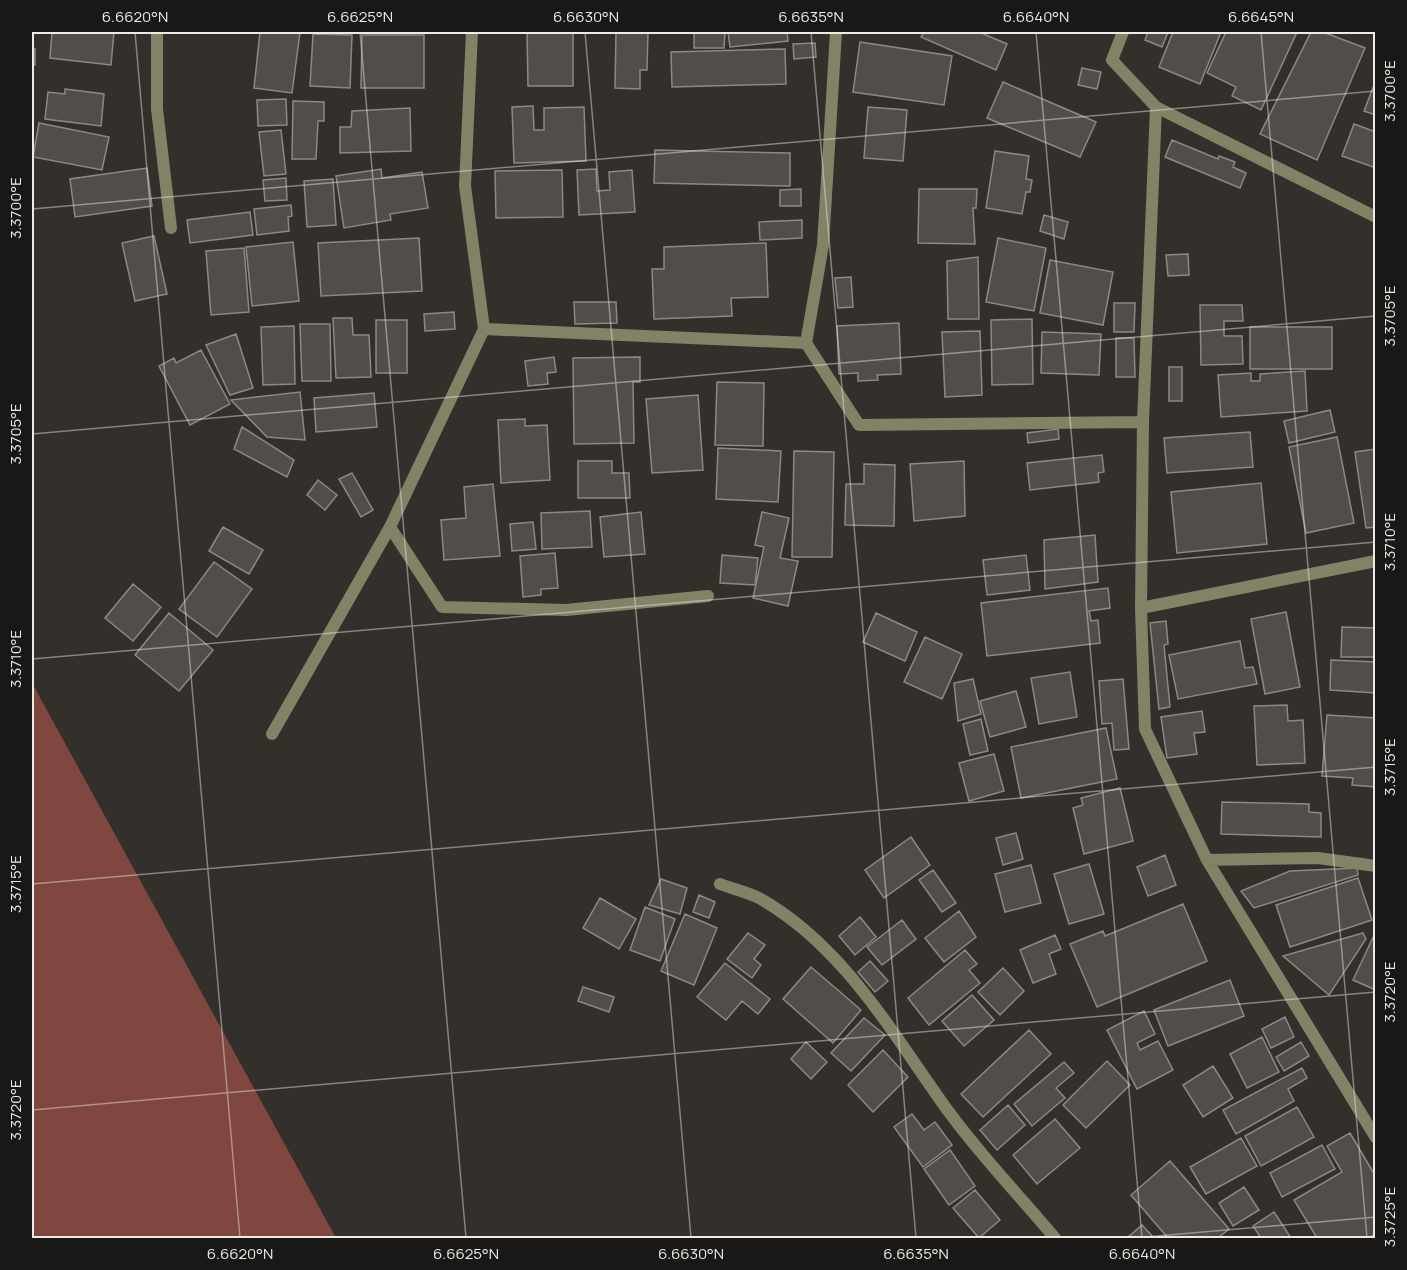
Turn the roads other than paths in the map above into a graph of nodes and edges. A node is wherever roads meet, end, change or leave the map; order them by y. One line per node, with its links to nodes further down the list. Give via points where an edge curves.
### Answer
1 (157, 32): 7 (street, via 157,109)
2 (472, 32): 8 (street, via 465,186)
3 (836, 32): 9 (street, via 823,245)
4 (1123, 32): 5 (street, via 1112,60)
5 (1156, 107): 6 (street); 10 (street)
6 (1376, 217)
7 (171, 228)
8 (484, 329): 9 (street); 11 (street)
9 (806, 343): 10 (street, via 859,425)
10 (1143, 422): 14 (street)
11 (390, 527): 13 (street, via 442,607 566,610); 15 (street)
12 (1376, 561): 14 (street)
13 (708, 596)
14 (1141, 608): 16 (street, via 1145,729)
15 (272, 734)
16 (1207, 860): 17 (street, via 1318,858); 19 (street)
17 (1376, 866)
18 (720, 884): 20 (street, via 758,897 791,919 834,957 895,1032 947,1110)
19 (1376, 1138)
20 (1055, 1239)

